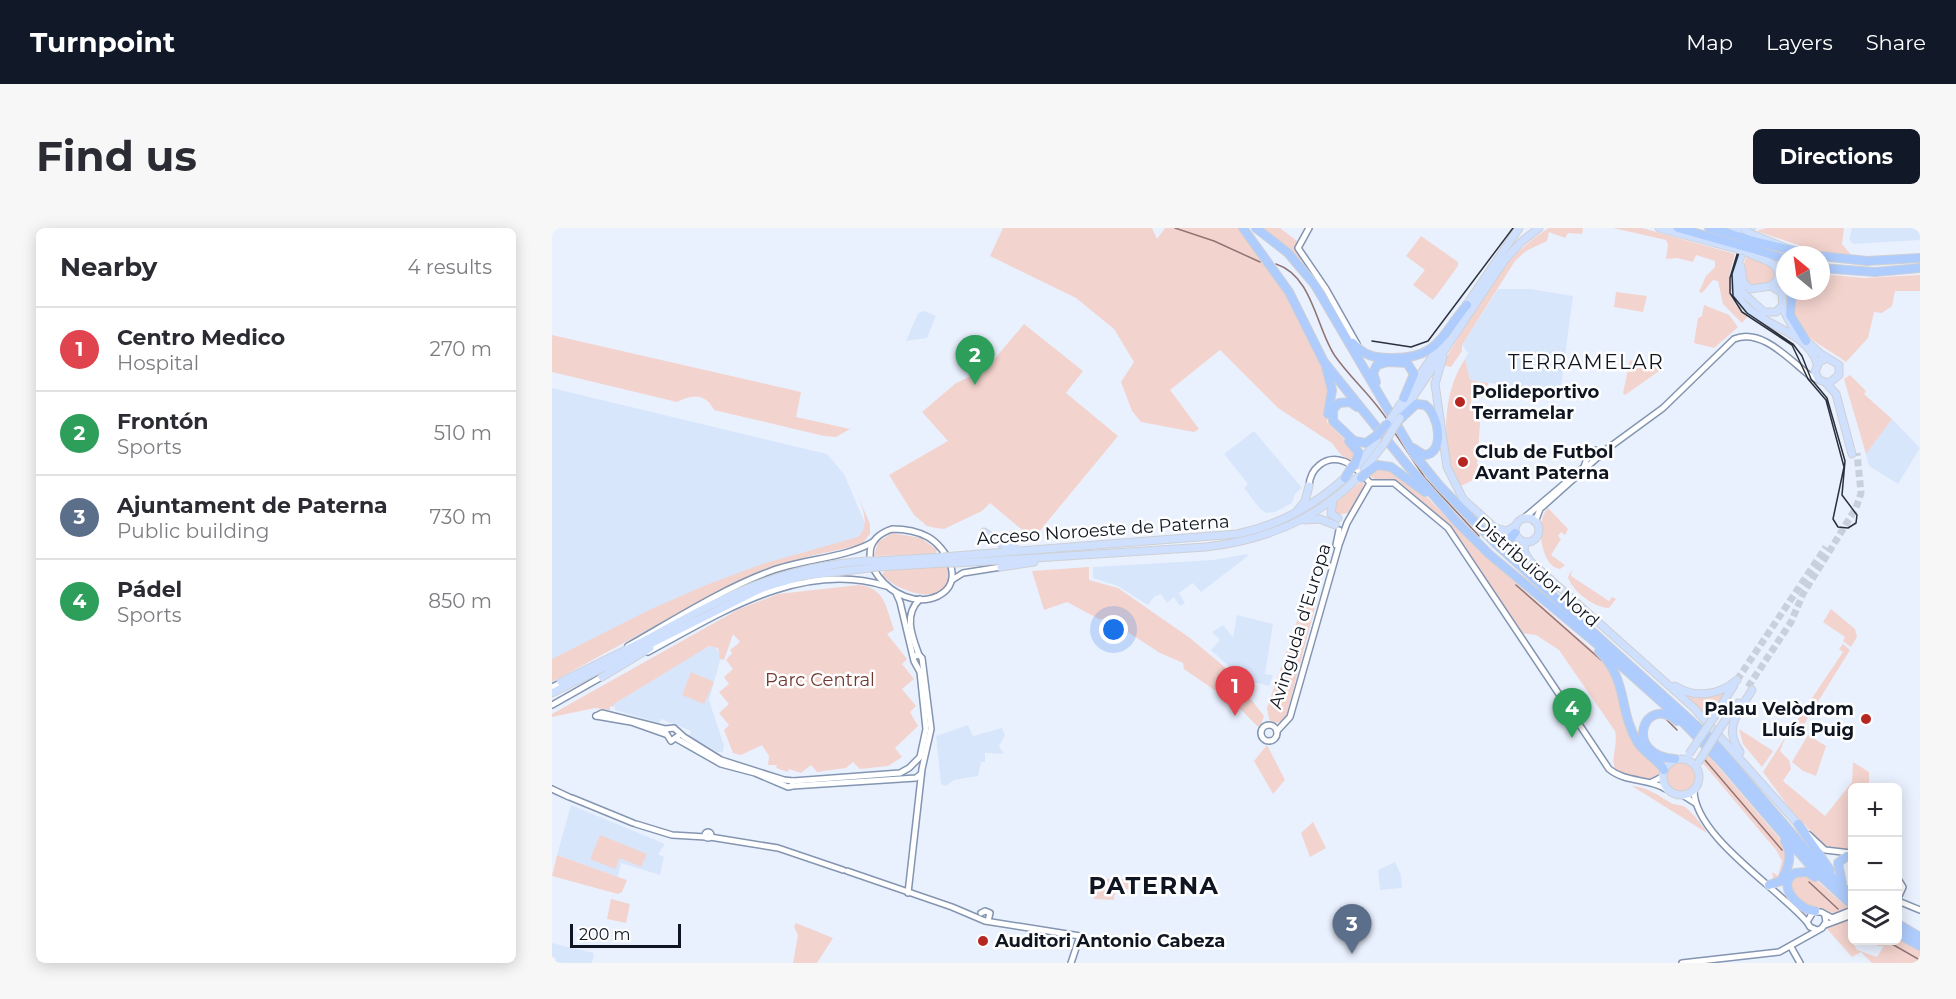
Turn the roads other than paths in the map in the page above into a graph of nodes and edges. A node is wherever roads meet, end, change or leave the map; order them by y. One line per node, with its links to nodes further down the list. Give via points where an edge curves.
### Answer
1 (1243, 228): 33 (highway, Distribuïdor Nord, via 1288,292)
2 (1257, 228): 29 (highway, Distribuïdor Nord, via 1303,269)
3 (1309, 228): 28 (street, via 1298,248 1326,289 1352,339 1366,351 1384,356 1423,353)
4 (1520, 228): 26 (main road, Acceso Noroeste de Paterna)
5 (1539, 228): 30 (main road, Acceso Noroeste de Paterna, via 1521,242)
6 (1659, 228): 10 (main road)
7 (1678, 228): 10 (highway)
8 (1709, 228): 10 (highway)
9 (1734, 228): 10 (main road)
10 (1746, 241): 11 (highway); 12 (highway); 19 (main road); 20 (main road, via 1775,266 1779,277); 22 (main road, via 1741,275 1750,289)
11 (1776, 247)
12 (1776, 255)
13 (1830, 257): 14 (highway, via 1867,261)
14 (1920, 258)
15 (1920, 268): 17 (highway)
16 (1830, 269): 17 (highway)
17 (1855, 271): 18 (highway)
18 (1830, 273)
19 (1737, 274): 27 (main road, via 1742,292); 34 (main road, via 1736,287 1742,303 1797,338 1811,352)
20 (1771, 286): 21 (main road); 22 (main road)
21 (1776, 288)
22 (1762, 289): 27 (main road, via 1757,297)
23 (1783, 300): 27 (main road, via 1776,312 1768,313)
24 (1784, 300): 31 (main road, via 1791,326)
25 (1791, 300): 31 (highway, via 1790,315)
26 (1467, 304): 28 (highway); 38 (main road, Acceso Noroeste de Paterna)
27 (1758, 306)
28 (1452, 322): 29 (highway, via 1431,350 1407,359 1365,354)
29 (1341, 331): 39 (highway, Distribuïdor Nord)
30 (1451, 339): 40 (main road, Acceso Noroeste de Paterna); 59 (main road, via 1440,362 1436,384 1447,467 1463,499 1495,528)
31 (1806, 341): 32 (main road)
32 (1827, 358): 34 (main road); 36 (main road, via 1839,365)
33 (1324, 362): 42 (highway, Distribuïdor Nord); 46 (highway, via 1332,390 1328,420 1358,449)
34 (1816, 365): 35 (street, via 1807,370); 37 (main road, via 1815,374)
35 (1798, 367): 37 (street); 44 (street, via 1761,339 1738,337 1725,345 1663,408)
36 (1836, 379): 37 (main road); 37 (main road, via 1854,454 1836,392)
37 (1822, 381)
38 (1404, 398): 39 (highway, via 1414,378 1412,368 1404,362 1384,362 1372,373); 40 (main road, Acceso Noroeste de Paterna)
39 (1383, 400): 43 (highway, Distribuïdor Nord)
40 (1398, 417): 41 (main road, Acceso Noroeste de Paterna, bridge); 42 (main road, Acceso Noroeste de Paterna, bridge); 43 (highway, via 1416,404 1425,405 1433,413 1438,441 1434,452 1419,454)
41 (1387, 424): 42 (highway, bridge)
42 (1379, 437): 42 (highway, via 1366,443 1354,441 1334,421 1333,409 1343,402 1352,403); 46 (main road, Acceso Noroeste de Paterna); 55 (highway, Distribuïdor Nord)
43 (1406, 440): 58 (highway, Distribuïdor Nord, via 1426,470)
44 (1598, 455): 45 (street); 45 (street, via 1589,452)
45 (1590, 460): 53 (street); 56 (street, via 1585,472 1540,509)
46 (1358, 472): 47 (highway); 51 (main road, Acceso Noroeste de Paterna); 55 (highway, via 1377,465 1391,467)
47 (1344, 478): 50 (main road, Acceso Noroeste de Paterna)
48 (1370, 483): 49 (street, via 1344,461 1329,460 1315,469); 57 (street, Avinguda d'Europa); 93 (street, via 1394,483 1448,528 1606,765 1623,778)
49 (1309, 486): 50 (main road, via 1318,495); 52 (main road, via 1305,501)
50 (1328, 493): 52 (main road, Acceso Noroeste de Paterna)
51 (1333, 499): 54 (main road, Acceso Noroeste de Paterna); 57 (main road, via 1331,514)
52 (1294, 515): 63 (main road, Acceso Noroeste de Paterna, via 1266,527 1223,537)
53 (1524, 518): 56 (main road); 59 (main road)
54 (1300, 521): 57 (main road, via 1320,519); 64 (main road, Acceso Noroeste de Paterna, via 1268,535 1227,544)
55 (1456, 522): 73 (highway, Distribuïdor Nord)
56 (1535, 522): 62 (main road, via 1537,536)
57 (1341, 524): 82 (street, Avinguda d'Europa, via 1288,717)
58 (1477, 525): 59 (highway, via 1503,542 1513,538); 108 (highway, Distribuïdor Nord, via 1711,739)
59 (1515, 530): 62 (main road)
60 (984, 532): 63 (main road, via 1008,548)
61 (873, 542): 68 (street, via 892,529 928,537 946,553); 69 (street, via 871,564); 78 (street, via 860,549 803,560 734,588)
62 (1526, 542): 75 (main road, via 1524,551 1530,561)
63 (1042, 550): 65 (main road, Acceso Noroeste de Paterna)
64 (1096, 554): 65 (main road, Acceso Noroeste de Paterna); 67 (main road)
65 (955, 559): 66 (main road, Acceso Noroeste de Paterna, bridge)
66 (867, 565): 72 (main road, via 789,579); 78 (main road, via 805,569 762,581)
67 (1001, 567): 68 (street, via 963,573)
68 (952, 580): 71 (street, via 940,595)
69 (886, 586): 70 (street); 77 (street, via 848,579 773,591 730,608)
70 (896, 593): 71 (street); 74 (street)
71 (920, 599): 74 (street, via 910,618)
72 (723, 606): 77 (main road); 78 (main road)
73 (1578, 629): 85 (highway, Distribuïdor Nord); 90 (highway, via 1614,669 1633,733 1644,752 1659,762)
74 (917, 656): 76 (street)
75 (1640, 658): 86 (main road, bridge, via 1678,688 1693,693 1716,692 1737,680); 91 (main road, via 1707,721)
76 (919, 662): 88 (street, via 926,729 922,751); 89 (street, via 931,729)
77 (602, 677): 81 (street)
78 (562, 685): 79 (street); 80 (main road)
79 (552, 687)
80 (552, 693)
81 (552, 705)
82 (1275, 728)
83 (667, 732): 83 (street, via 621,716 596,716 631,722); 84 (street, via 676,729); 84 (street, via 671,741)
84 (678, 736): 94 (street, via 721,762)
85 (1706, 746): 86 (highway, via 1665,714 1653,716 1645,723 1644,742 1651,751 1666,759); 100 (highway, Distribuïdor Nord)
86 (1683, 757): 87 (main road); 90 (main road)
87 (1698, 766): 91 (main road, bridge, via 1750,688 1731,730 1737,748); 97 (main road)
88 (911, 767): 89 (street); 92 (street); 94 (street, via 900,773)
89 (921, 771): 92 (street, via 916,778); 106 (street)
90 (1663, 773): 93 (street); 96 (main road)
91 (1757, 776): 101 (main road)
92 (911, 777): 94 (street)
93 (1652, 782): 96 (street)
94 (789, 783)
95 (552, 789): 106 (street, via 672,835 708,836 778,848)
96 (1666, 789): 98 (main road)
97 (1694, 790): 98 (main road); 99 (street)
98 (1684, 796): 99 (street)
99 (1696, 805): 105 (street, via 1717,838)
100 (1770, 820): 105 (highway, via 1790,852 1784,877); 110 (highway, Distribuïdor Nord)
101 (1798, 824): 102 (street, via 1825,850); 104 (highway)
102 (1848, 853)
103 (1848, 855): 104 (highway, via 1838,862)
104 (1842, 883): 107 (highway)
105 (1769, 885): 116 (street)
106 (908, 893): 117 (street)
107 (1848, 896)
108 (1848, 900)
109 (1902, 900): 114 (street)
110 (1848, 901)
111 (1848, 903): 115 (highway, via 1811,874 1792,874 1787,890)
112 (1848, 908): 118 (street, via 1836,918)
113 (1848, 908): 121 (street)
114 (1920, 910)
115 (1812, 913): 116 (street); 118 (street); 120 (street)
116 (1800, 914): 120 (street)
117 (981, 915): 119 (street); 119 (street, via 988,911)
118 (1825, 916): 121 (street)
119 (989, 918): 129 (street, via 1025,929 1080,936)
120 (1808, 924): 123 (street); 126 (street)
121 (1825, 925): 123 (street)
122 (1902, 926): 125 (highway)
123 (1819, 930): 126 (street)
124 (1902, 936): 127 (highway)
125 (1920, 937)
126 (1801, 941): 128 (street)
127 (1920, 946)
128 (1791, 947): 130 (street, via 1779,952); 131 (street)
129 (1071, 963)
130 (1682, 963)
131 (1800, 963)

